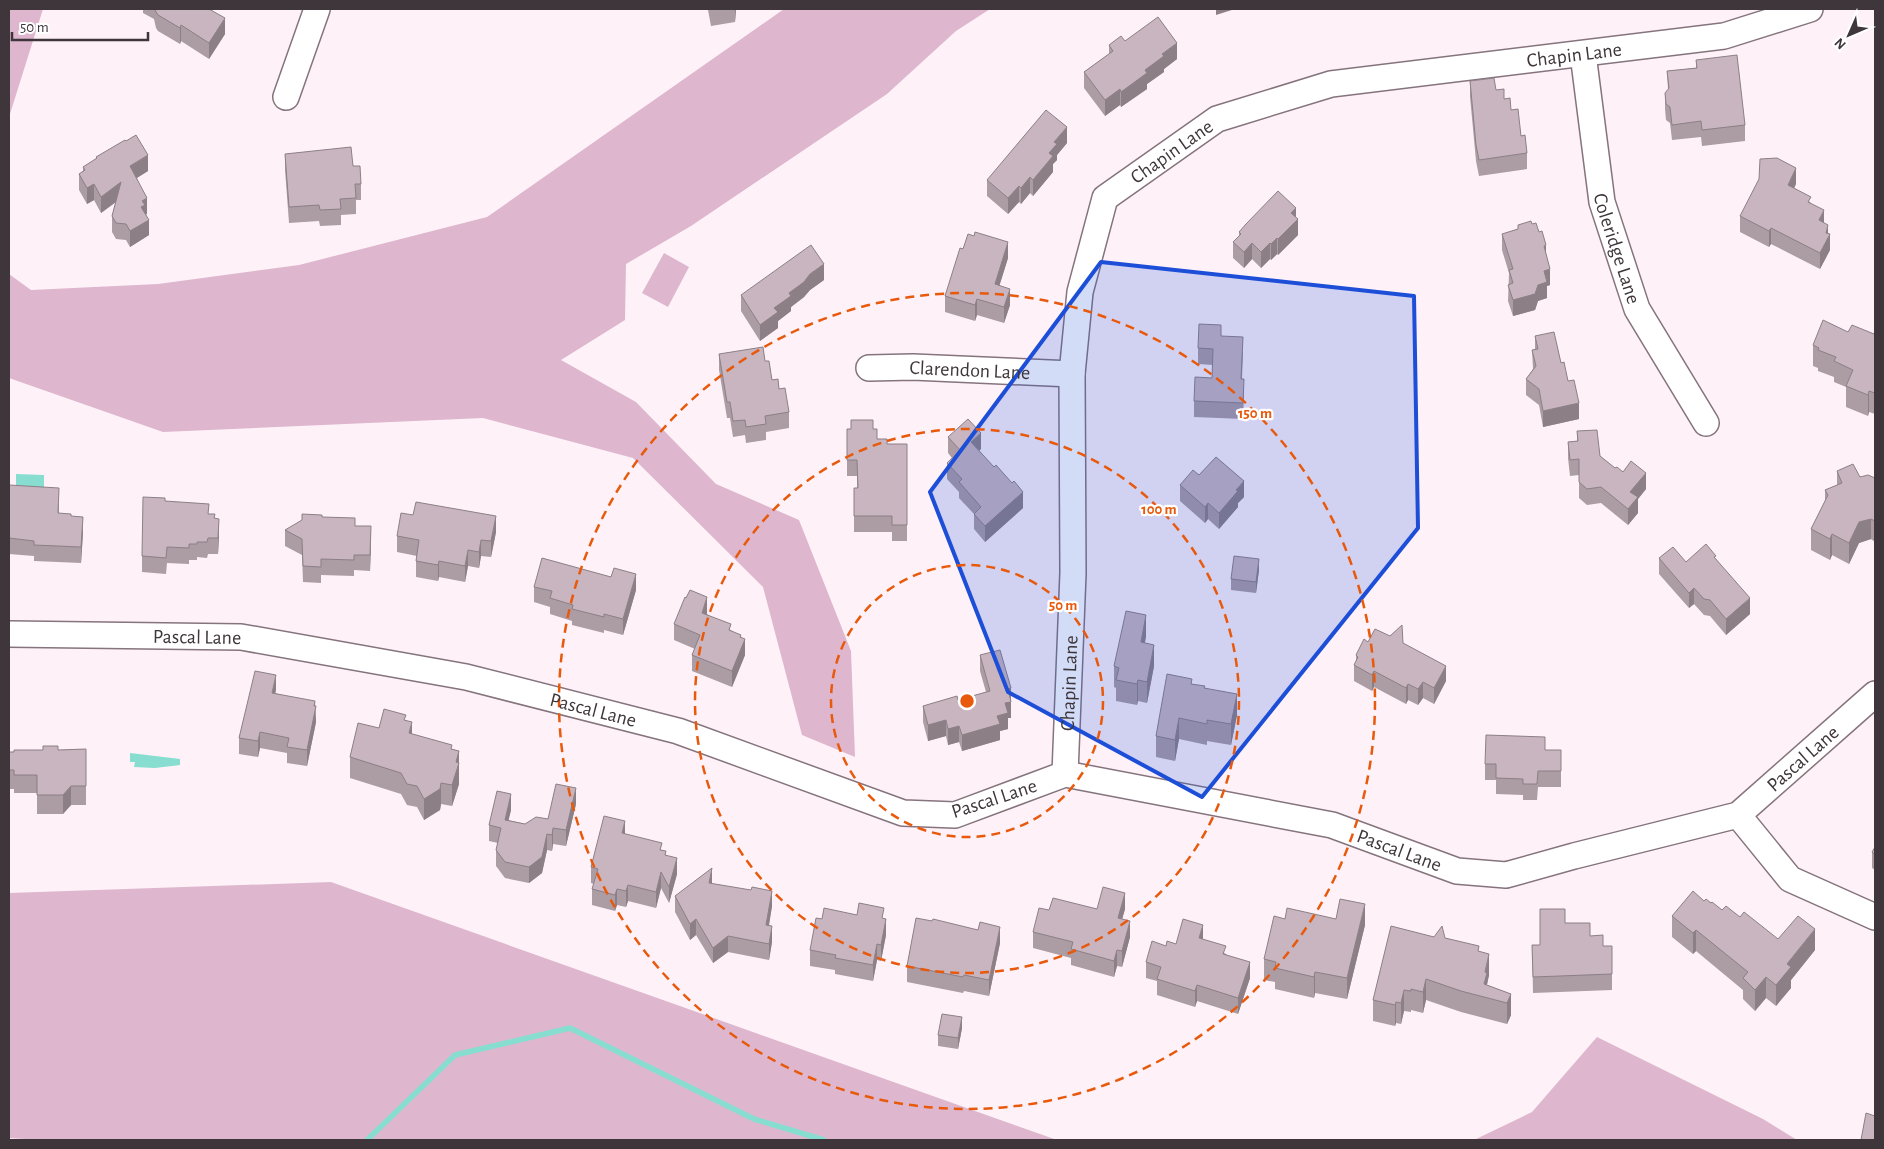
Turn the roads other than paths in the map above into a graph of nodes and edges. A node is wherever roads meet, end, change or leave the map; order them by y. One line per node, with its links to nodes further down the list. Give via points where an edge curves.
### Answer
1 (317, 9): 4 (street)
2 (1810, 9): 3 (street, Chapin Lane, via 1724,36)
3 (1583, 54): 6 (street, Chapin Lane, via 1330,84 1217,120 1106,198 1080,292); 7 (street, Coleridge Lane, via 1602,202 1634,300)
4 (286, 97)
5 (869, 368): 6 (street, Clarendon Lane)
6 (1072, 374): 10 (street, Chapin Lane, via 1073,573)
7 (1706, 423)
8 (9, 634): 10 (street, Pascal Lane, via 241,637 466,677 678,731 903,813 955,815)
9 (1875, 694): 11 (street, Pascal Lane)
10 (1065, 774): 11 (street, Pascal Lane, via 1332,825 1457,871 1506,875)
11 (1738, 815): 12 (street, via 1790,879)
12 (1875, 917)

